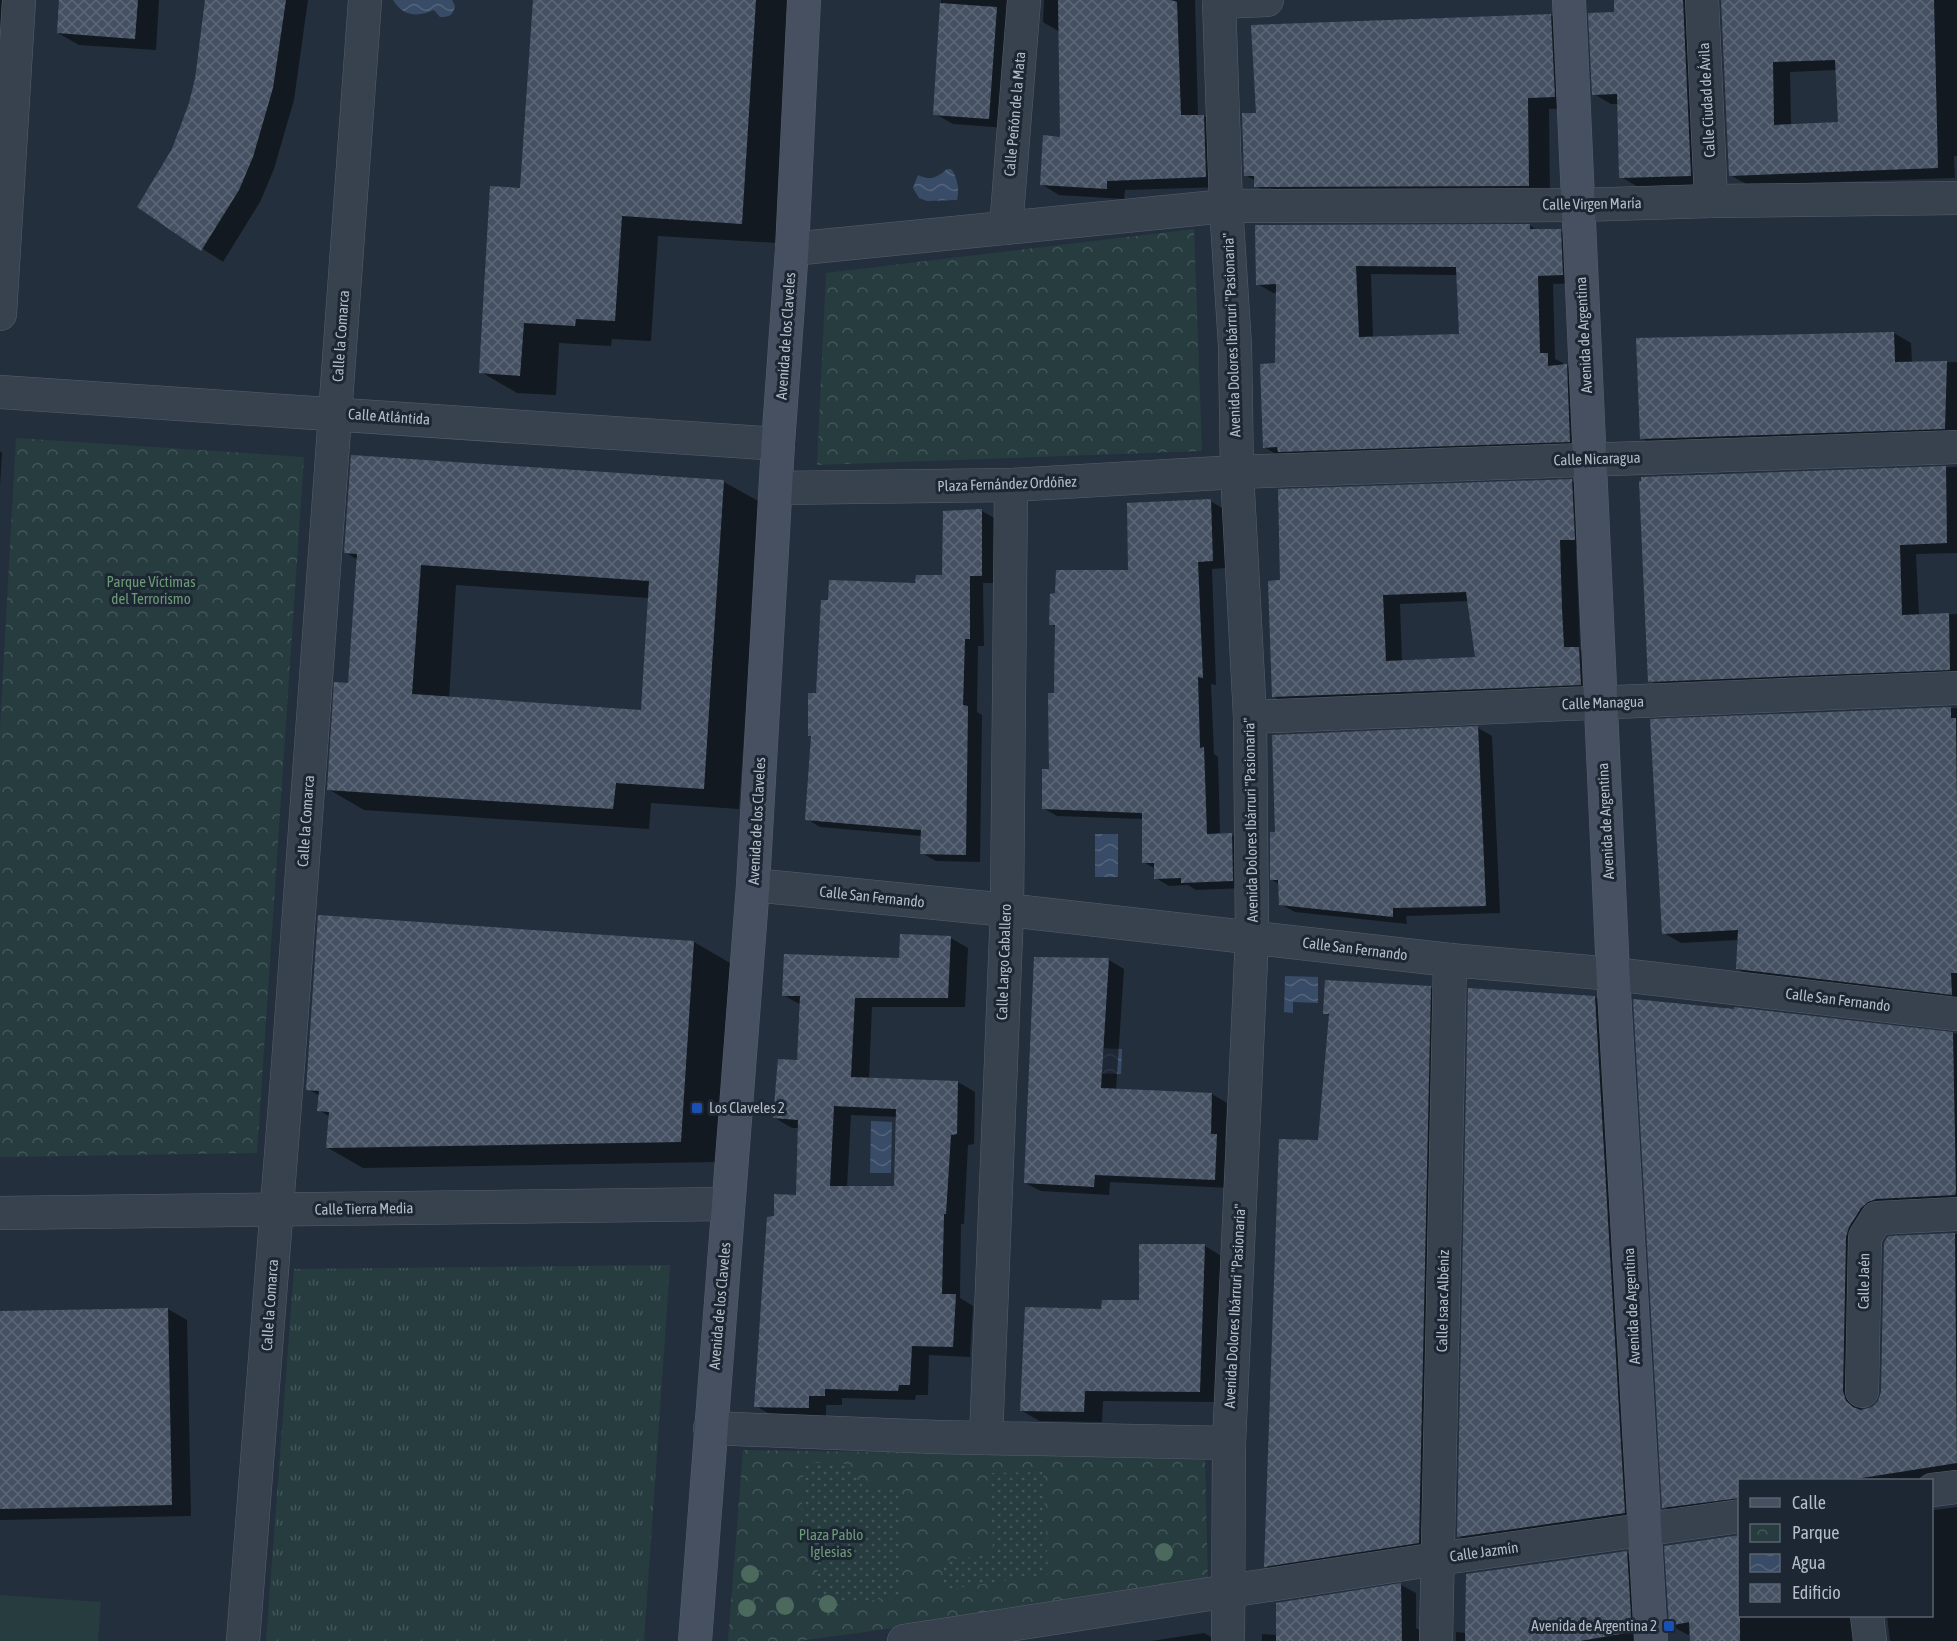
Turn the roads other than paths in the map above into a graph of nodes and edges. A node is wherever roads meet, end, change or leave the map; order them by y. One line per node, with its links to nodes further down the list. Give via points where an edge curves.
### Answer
1 (20, 0): 15 (street)
2 (365, 0): 17 (street, Calle la Comarca)
3 (804, 0): 14 (street, Avenida de los Claveles)
4 (1024, 0): 13 (street, Calle Peñón de la Mata)
5 (1267, 0): 8 (street)
6 (1569, 0): 11 (street, Avenida de Argentina)
7 (1702, 0): 10 (street, Calle Ciudad de Ávila)
8 (1219, 1): 12 (street, Avenida Dolores Ibárruri "Pasionaria")
9 (1957, 198): 10 (street, Calle Virgen María)
10 (1711, 201): 11 (street, Calle Virgen María)
11 (1578, 205): 12 (street, Calle Virgen María); 20 (street, Avenida de Argentina)
12 (1226, 206): 13 (street); 21 (street, Avenida Dolores Ibárruri "Pasionaria", via 1235,346)
13 (1006, 228): 14 (street)
14 (792, 249): 18 (street, Avenida de los Claveles)
15 (0, 314)
16 (0, 392): 17 (street, Calle Atlántida)
17 (335, 414): 18 (street, Calle Atlántida); 34 (street, Calle la Comarca)
18 (778, 444): 23 (street, Avenida de los Claveles)
19 (1957, 447): 20 (street, Calle Nicaragua)
20 (1590, 459): 21 (street, Calle Nicaragua); 25 (street, Avenida de Argentina)
21 (1237, 472): 22 (street, Plaza Fernández Ordóñez); 26 (street, Avenida Dolores Ibárruri "Pasionaria")
22 (1011, 485): 23 (street, Plaza Fernández Ordóñez); 28 (street, Calle Largo Caballero)
23 (776, 488): 27 (street, Avenida de los Claveles)
24 (1957, 688): 25 (street, Calle Managua)
25 (1601, 704): 26 (street, Calle Managua); 31 (street, Avenida de Argentina)
26 (1250, 717): 29 (street, Avenida Dolores Ibárruri "Pasionaria")
27 (753, 885): 28 (street, Calle San Fernando); 33 (street, Avenida de los Claveles)
28 (1007, 910): 29 (street, Calle San Fernando); 39 (street, Calle Largo Caballero)
29 (1252, 937): 30 (street, Calle San Fernando); 40 (street, Avenida Dolores Ibárruri "Pasionaria")
30 (1450, 960): 31 (street, Calle San Fernando); 45 (street, Calle Isaac Albéniz)
31 (1613, 974): 32 (street, Calle San Fernando); 44 (street, Avenida de Argentina)
32 (1957, 1014)
33 (728, 1204): 34 (street, Calle Tierra Media); 38 (street, Avenida de los Claveles)
34 (277, 1210): 35 (street, Calle Tierra Media); 49 (street, Calle la Comarca)
35 (0, 1213)
36 (1957, 1214): 37 (street, Calle Jaén, via 1877,1218 1864,1237)
37 (1862, 1391)
38 (710, 1428): 39 (street); 50 (street, Avenida de los Claveles)
39 (986, 1438): 40 (street)
40 (1229, 1443): 46 (street, Avenida Dolores Ibárruri "Pasionaria")
41 (1957, 1486): 42 (street)
42 (1933, 1490)
43 (1738, 1516): 44 (street, Calle Jazmín)
44 (1644, 1529): 45 (street, Calle Jazmín); 54 (street, Avenida de Argentina)
45 (1437, 1559): 46 (street, Calle Jazmín); 53 (street, Calle Isaac Albéniz)
46 (1230, 1590): 48 (street); 52 (street, Avenida Dolores Ibárruri "Pasionaria")
47 (1867, 1617): 55 (street)
48 (978, 1635): 51 (street)
49 (243, 1641)
50 (694, 1641)
51 (904, 1641)
52 (1228, 1641)
53 (1436, 1641)
54 (1651, 1641)
55 (1870, 1641)

